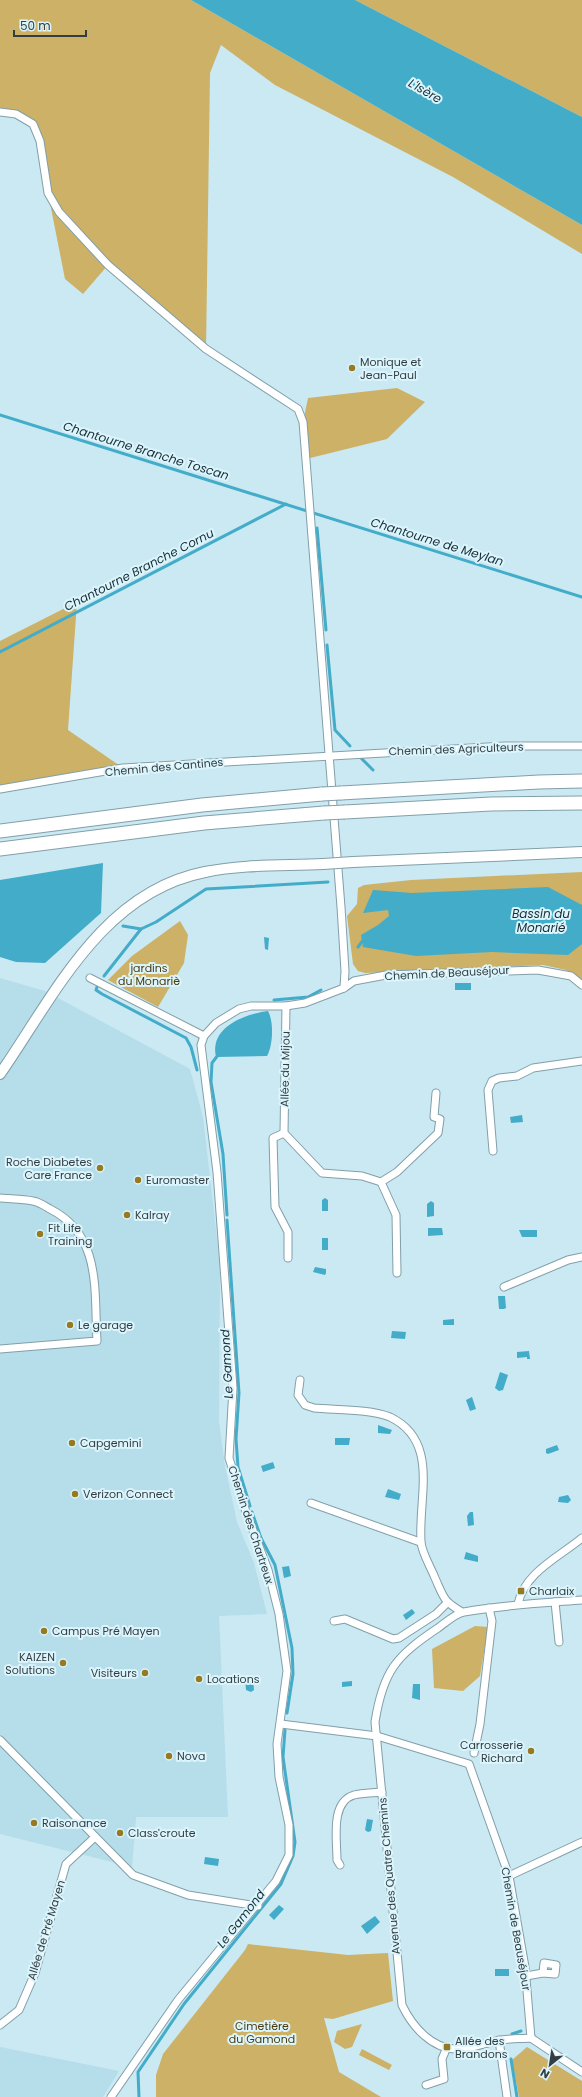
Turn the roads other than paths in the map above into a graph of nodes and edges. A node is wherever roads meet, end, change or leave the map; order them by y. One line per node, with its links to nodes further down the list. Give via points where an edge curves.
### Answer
1 (0, 112): 3 (street, via 16,114 33,124 40,141 48,193 59,212 108,265 206,349 298,409 303,422 311,507)
2 (582, 746): 3 (street, Chemin des Agriculteurs, via 505,746)
3 (330, 755): 5 (street, Chemin des Cantines, via 124,768); 12 (street, via 346,971)
4 (582, 781): 7 (highway, bridge, via 322,794 187,807)
5 (0, 790)
6 (582, 803): 8 (highway, bridge, via 483,804 324,813 189,825)
7 (0, 831)
8 (0, 849)
9 (582, 852): 16 (main road, bridge, via 226,869 204,872 169,883 144,896 121,913 89,944)
10 (90, 978): 14 (street)
11 (582, 985): 12 (street, Chemin de Beauséjour, via 570,976 538,970 386,975 354,981)
12 (344, 988): 13 (street, Chemin de Beauséjour, via 305,1003)
13 (286, 1006): 14 (street, Chemin de Beauséjour, via 239,1008 216,1023); 18 (street, Allée du Mijou)
14 (204, 1036): 41 (street, Chemin des Chartreux, via 202,1045 217,1172 233,1388 229,1458 268,1570 278,1614 287,1671)
15 (582, 1061): 19 (street, via 533,1068 517,1076 492,1081 488,1090)
16 (0, 1074)
17 (436, 1092): 20 (street, via 434,1117 440,1119 438,1133 397,1172)
18 (284, 1133): 20 (street, via 322,1173 362,1176); 23 (street, via 273,1138 275,1206 288,1232)
19 (493, 1151)
20 (381, 1182): 24 (street, via 396,1215)
21 (0, 1198): 26 (street, via 34,1201 59,1213 76,1227 86,1243 91,1260 97,1340)
22 (582, 1257): 25 (street, via 568,1260)
23 (288, 1258)
24 (397, 1273)
25 (504, 1287)
26 (0, 1350)
27 (300, 1380): 30 (street, via 298,1395 305,1405 389,1417 405,1427 414,1437 422,1452)
28 (312, 1503): 30 (street)
29 (582, 1538): 34 (street, via 530,1578 521,1591)
30 (420, 1542): 33 (street)
31 (582, 1600): 32 (street, Avenue des Quatre Chemins)
32 (555, 1602): 34 (street, Avenue des Quatre Chemins); 40 (street)
33 (447, 1603): 36 (street); 37 (street)
34 (518, 1604): 35 (street, Avenue des Quatre Chemins)
35 (489, 1608): 36 (street, Avenue des Quatre Chemins); 44 (street, via 492,1621 480,1724)
36 (462, 1612): 39 (street, Avenue des Quatre Chemins)
37 (436, 1614): 38 (street, via 399,1638 393,1639 345,1618); 39 (street)
38 (334, 1621)
39 (443, 1625): 42 (street, Avenue des Quatre Chemins, via 405,1652 394,1664 379,1697 375,1722)
40 (559, 1642)
41 (281, 1724): 42 (street); 50 (street, Chemin des Chartreux, via 277,1744 278,1764 289,1825 289,1855 276,1881)
42 (377, 1736): 45 (street, Avenue des Quatre Chemins); 49 (street, Chemin de Beauséjour, via 469,1764)
43 (0, 1740): 46 (street)
44 (474, 1753)
45 (382, 1792): 48 (street, via 353,1795 338,1810 337,1860); 56 (street, Avenue des Quatre Chemins, via 402,2005 420,2033 433,2042)
46 (95, 1837): 50 (street, via 134,1875 188,1895); 53 (street, Allée de Pré Mayen, via 66,1864 35,1973 19,2010)
47 (582, 1842): 49 (street)
48 (340, 1865)
49 (509, 1876): 52 (street, Chemin de Beauséjour)
50 (258, 1906): 59 (street, Chemin des Chartreux, via 178,2000)
51 (543, 1973): 52 (street)
52 (526, 1976): 54 (street, Chemin de Beauséjour)
53 (0, 2025)
54 (531, 2038): 55 (street, Avenue des Quatre Chemins); 57 (street)
55 (499, 2040): 56 (street, Avenue des Quatre Chemins, via 457,2049); 60 (street)
56 (447, 2047): 58 (street, via 442,2060 444,2079)
57 (582, 2072)
58 (426, 2085)
59 (111, 2097)
60 (508, 2097)

